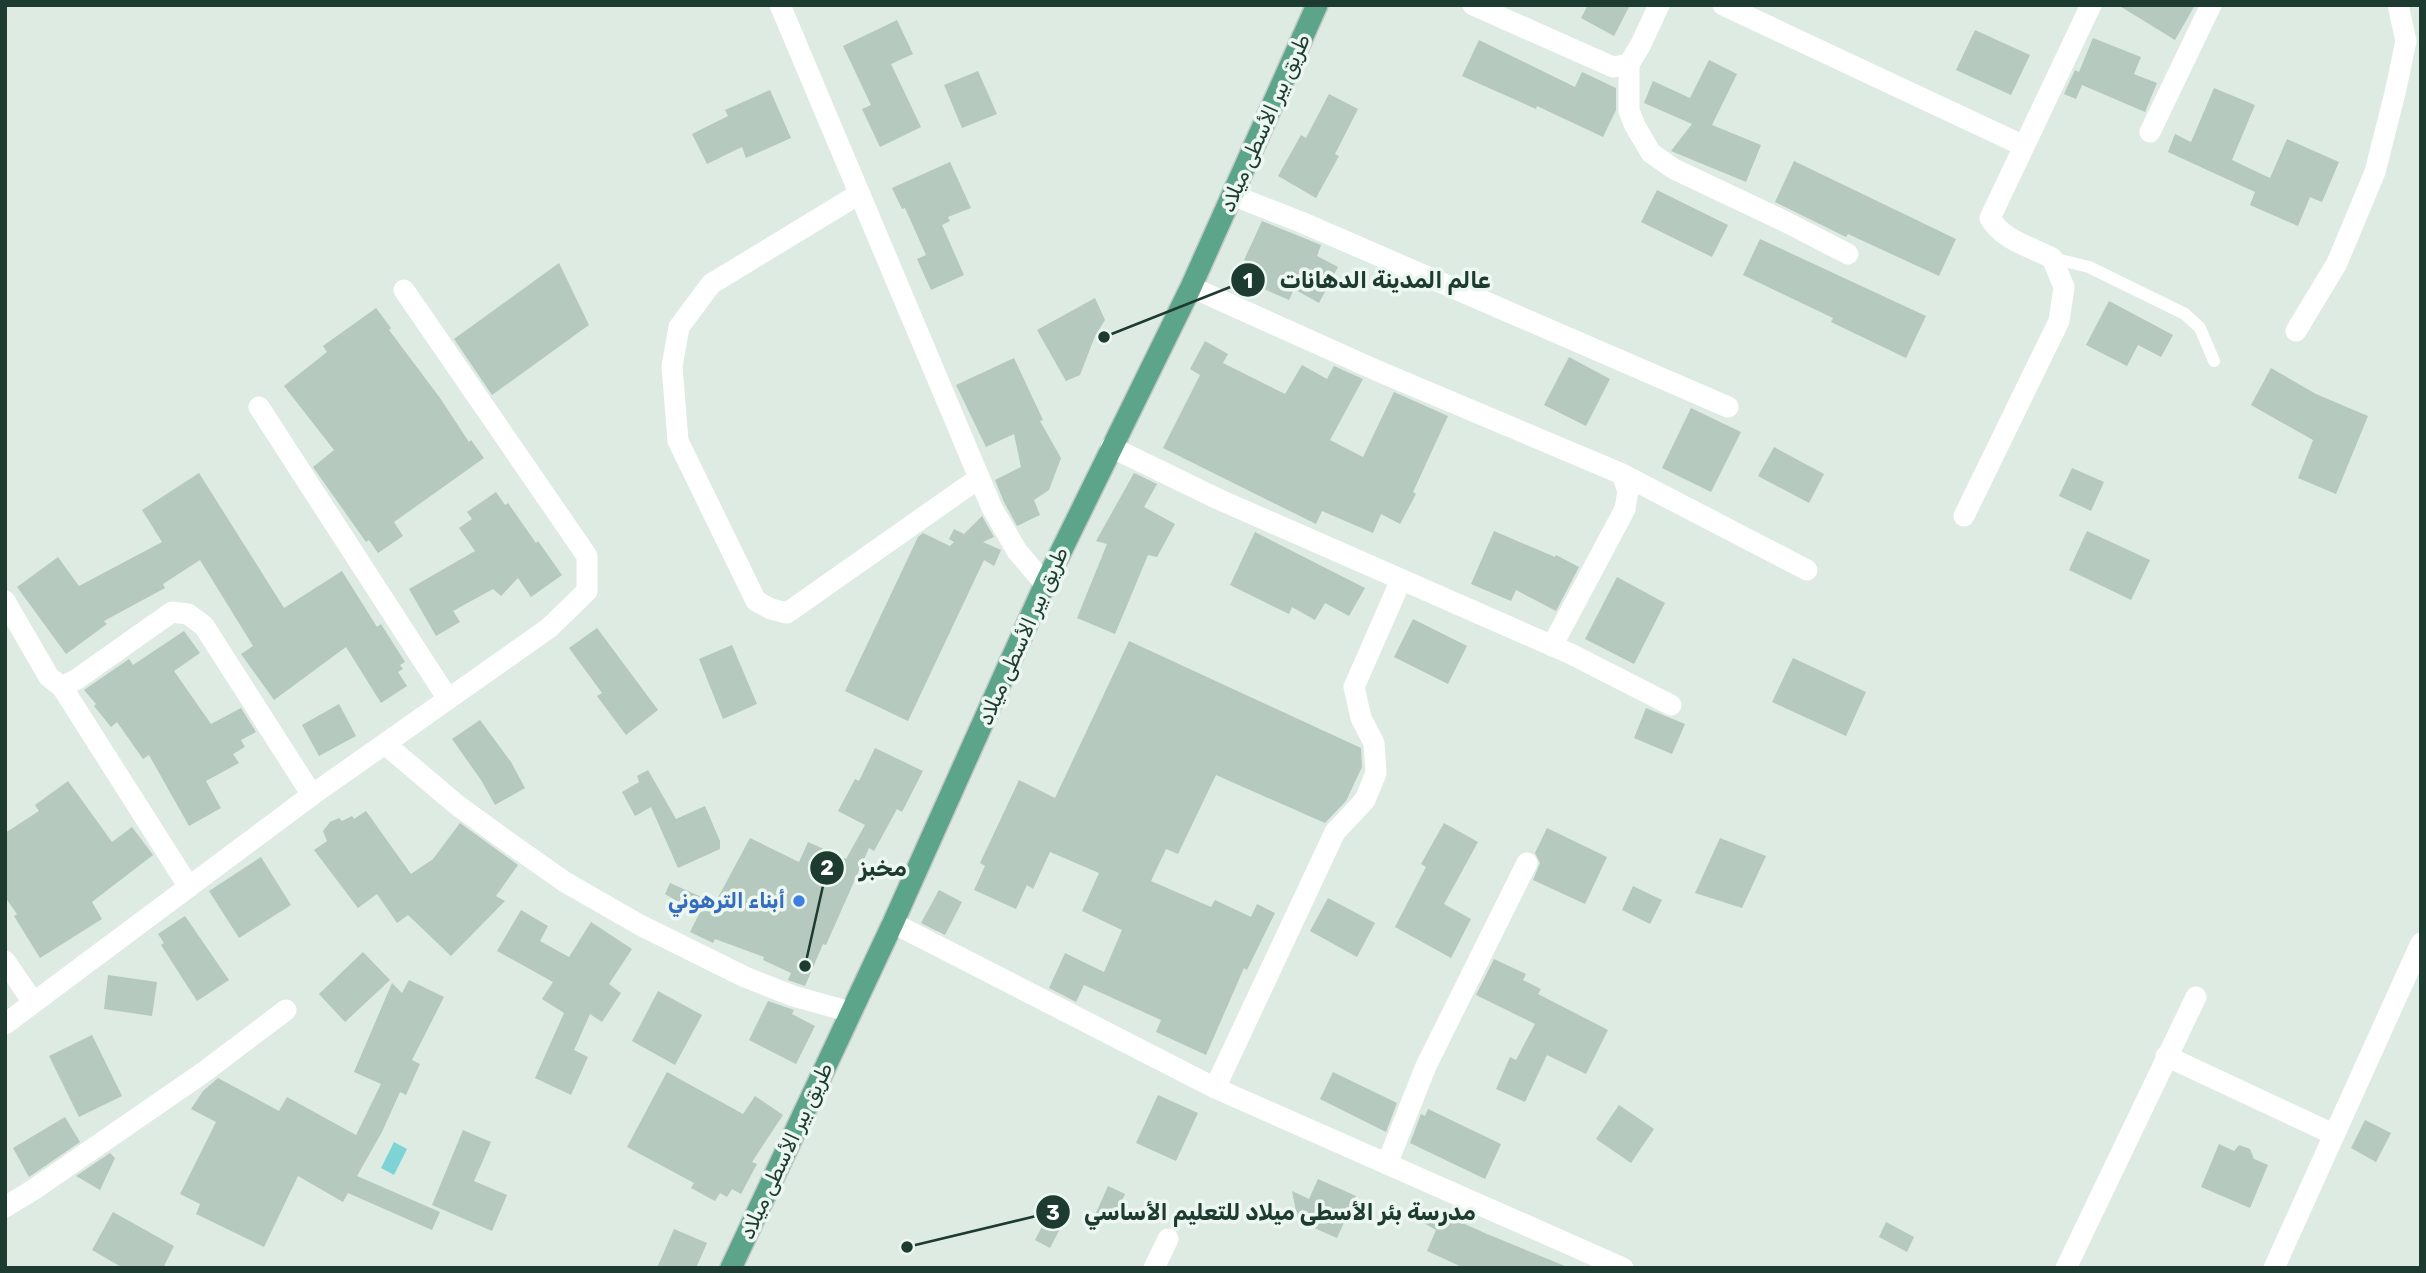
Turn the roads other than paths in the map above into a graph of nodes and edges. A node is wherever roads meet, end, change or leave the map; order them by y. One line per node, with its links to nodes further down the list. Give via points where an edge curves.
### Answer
1 (780, 5): 12 (street)
2 (1317, 5): 13 (main road, طريق بير الأسطى ميلاد)
3 (1473, 5): 9 (street, via 1613,67)
4 (1659, 5): 9 (street)
5 (1723, 5): 11 (street)
6 (2091, 5): 11 (street)
7 (2211, 5): 10 (street)
8 (2398, 5): 18 (street, via 2406,41 2375,172 2337,263)
9 (1629, 64): 14 (street, via 1629,110 1651,153 1674,169)
10 (2150, 132)
11 (2024, 146): 15 (street, via 1990,218 2003,234)
12 (859, 194): 24 (street); 24 (street, via 711,284 679,327 672,366 678,441 756,600 787,613)
13 (1232, 195): 16 (main road, طريق بير الأسطى ميلاد); 21 (street)
14 (1848, 254)
15 (2052, 258): 19 (lane, via 2089,267 2185,314 2200,328); 25 (street, via 2064,287 2059,321)
16 (1191, 287): 22 (main road, طريق بير الأسطى ميلاد); 23 (street, via 1378,372)
17 (404, 290): 32 (street, via 587,556 587,591 549,628)
18 (2296, 331)
19 (2214, 361)
20 (259, 407): 32 (street)
21 (1728, 407)
22 (1111, 447): 27 (street); 28 (main road, طريق بير الأسطى ميلاد)
23 (1622, 474): 26 (street); 30 (street, via 1628,491 1625,509)
24 (979, 478): 28 (street, via 1017,551)
25 (1964, 516)
26 (1807, 570)
27 (1401, 580): 30 (street); 47 (street, via 1353,687 1374,743 1376,773 1366,800 1335,832)
28 (1045, 583): 38 (main road, طريق بير الأسطى ميلاد)
29 (5, 601): 31 (street, via 49,677)
30 (1552, 646): 33 (street)
31 (62, 687): 35 (street, via 172,612 188,614 204,626); 37 (street)
32 (448, 699): 34 (street)
33 (1671, 705)
34 (385, 744): 35 (street); 44 (street, via 457,805 565,882 745,976 793,996)
35 (312, 795): 37 (street)
36 (1527, 863): 49 (street, via 1426,1066)
37 (189, 887): 42 (street)
38 (893, 923): 44 (main road, طريق بير الأسطى ميلاد); 47 (street)
39 (2421, 943): 48 (street)
40 (5, 961): 42 (street)
41 (2196, 997): 46 (street)
42 (33, 1002): 45 (street)
43 (286, 1010): 50 (street, via 204,1072)
44 (851, 1012): 52 (main road, طريق بير الأسطى ميلاد)
45 (5, 1024)
46 (2166, 1056): 48 (street); 55 (street)
47 (1214, 1088): 49 (street)
48 (2333, 1134): 56 (street)
49 (1387, 1164): 54 (street)
50 (5, 1207)
51 (1168, 1239): 53 (street)
52 (731, 1268)
53 (1154, 1268)
54 (1623, 1268)
55 (2066, 1268)
56 (2274, 1268)

